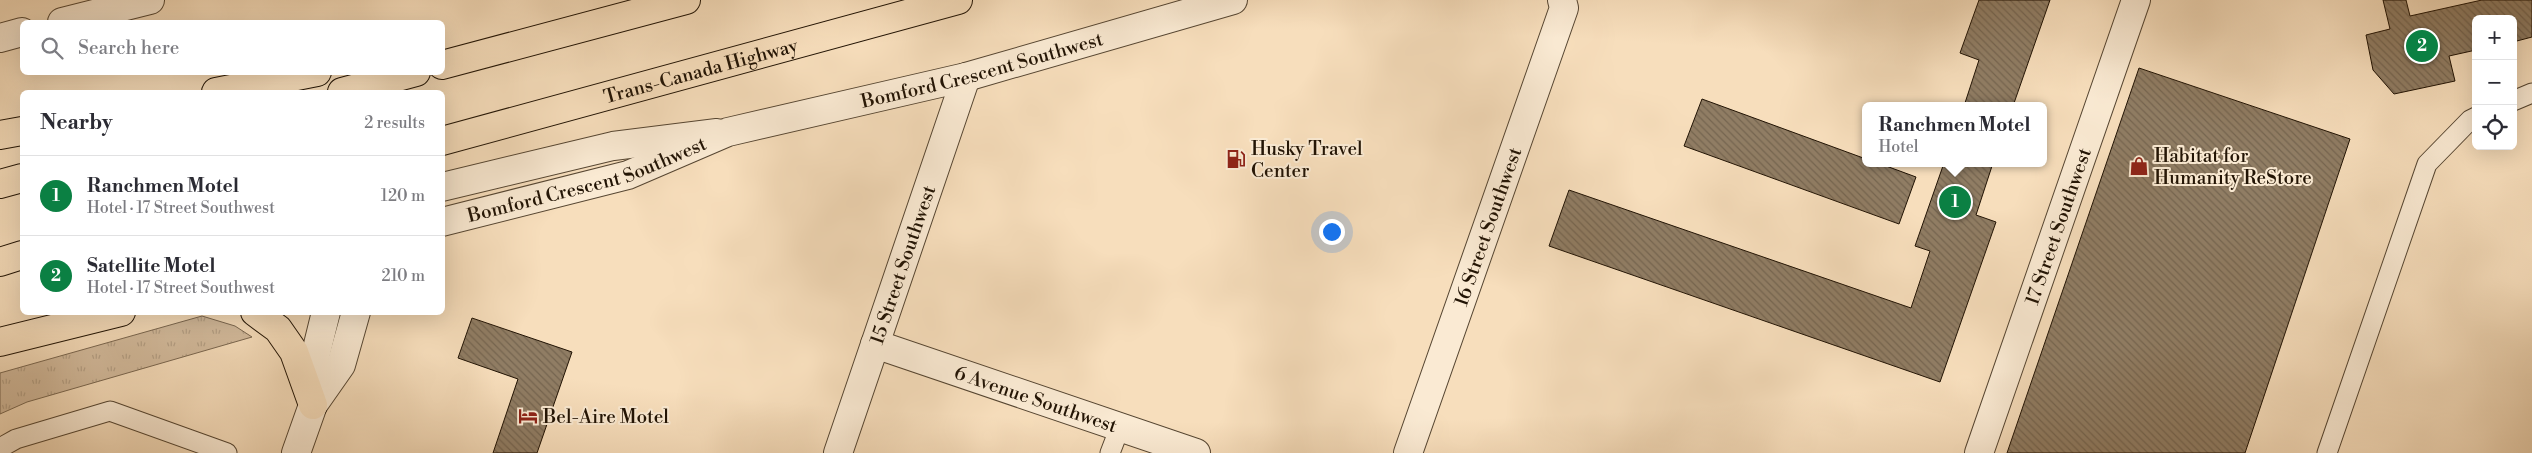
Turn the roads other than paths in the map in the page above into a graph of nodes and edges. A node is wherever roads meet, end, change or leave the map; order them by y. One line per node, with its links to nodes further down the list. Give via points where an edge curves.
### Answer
1 (149, 0): 7 (street)
2 (684, 0): 10 (highway); 11 (highway)
3 (958, 0): 23 (highway, Trans-Canada Highway)
4 (1233, 0): 14 (street, Bomford Crescent Southwest)
5 (1562, 0): 44 (street, 16 Street Southwest, via 1564,8)
6 (2136, 0): 45 (street, 17 Street Southwest)
7 (70, 20)
8 (20, 33): 9 (street)
9 (0, 38)
10 (445, 47)
11 (445, 64)
12 (302, 75): 15 (highway)
13 (405, 75): 16 (highway)
14 (966, 77): 21 (street, Bomford Crescent Southwest); 35 (street, 15 Street Southwest)
15 (226, 90)
16 (349, 90)
17 (2532, 93): 18 (lane)
18 (2517, 99)
19 (2472, 119): 46 (lane, via 2426,164)
20 (20, 131): 22 (highway)
21 (728, 132): 26 (street, Bomford Crescent Southwest, via 613,146); 27 (street, Bomford Crescent Southwest, via 628,175)
22 (0, 135)
23 (445, 140)
24 (20, 179): 25 (highway)
25 (0, 184)
26 (445, 187)
27 (445, 221)
28 (20, 256): 29 (highway)
29 (0, 262)
30 (109, 315): 34 (highway)
31 (259, 315): 36 (highway, via 278,328 294,352)
32 (325, 315): 36 (street, via 314,361)
33 (355, 315): 36 (street, via 341,365)
34 (2, 342)
35 (875, 344): 37 (street, 6 Avenue Southwest); 41 (street, 15 Street Southwest)
36 (313, 405): 40 (street)
37 (1120, 427): 42 (lane); 43 (street, 6 Avenue Southwest)
38 (0, 448): 39 (lane, via 16,439 110,412)
39 (227, 453)
40 (296, 453)
41 (838, 453)
42 (1110, 453)
43 (1196, 453)
44 (1408, 453)
45 (1979, 453)
46 (2327, 453)

